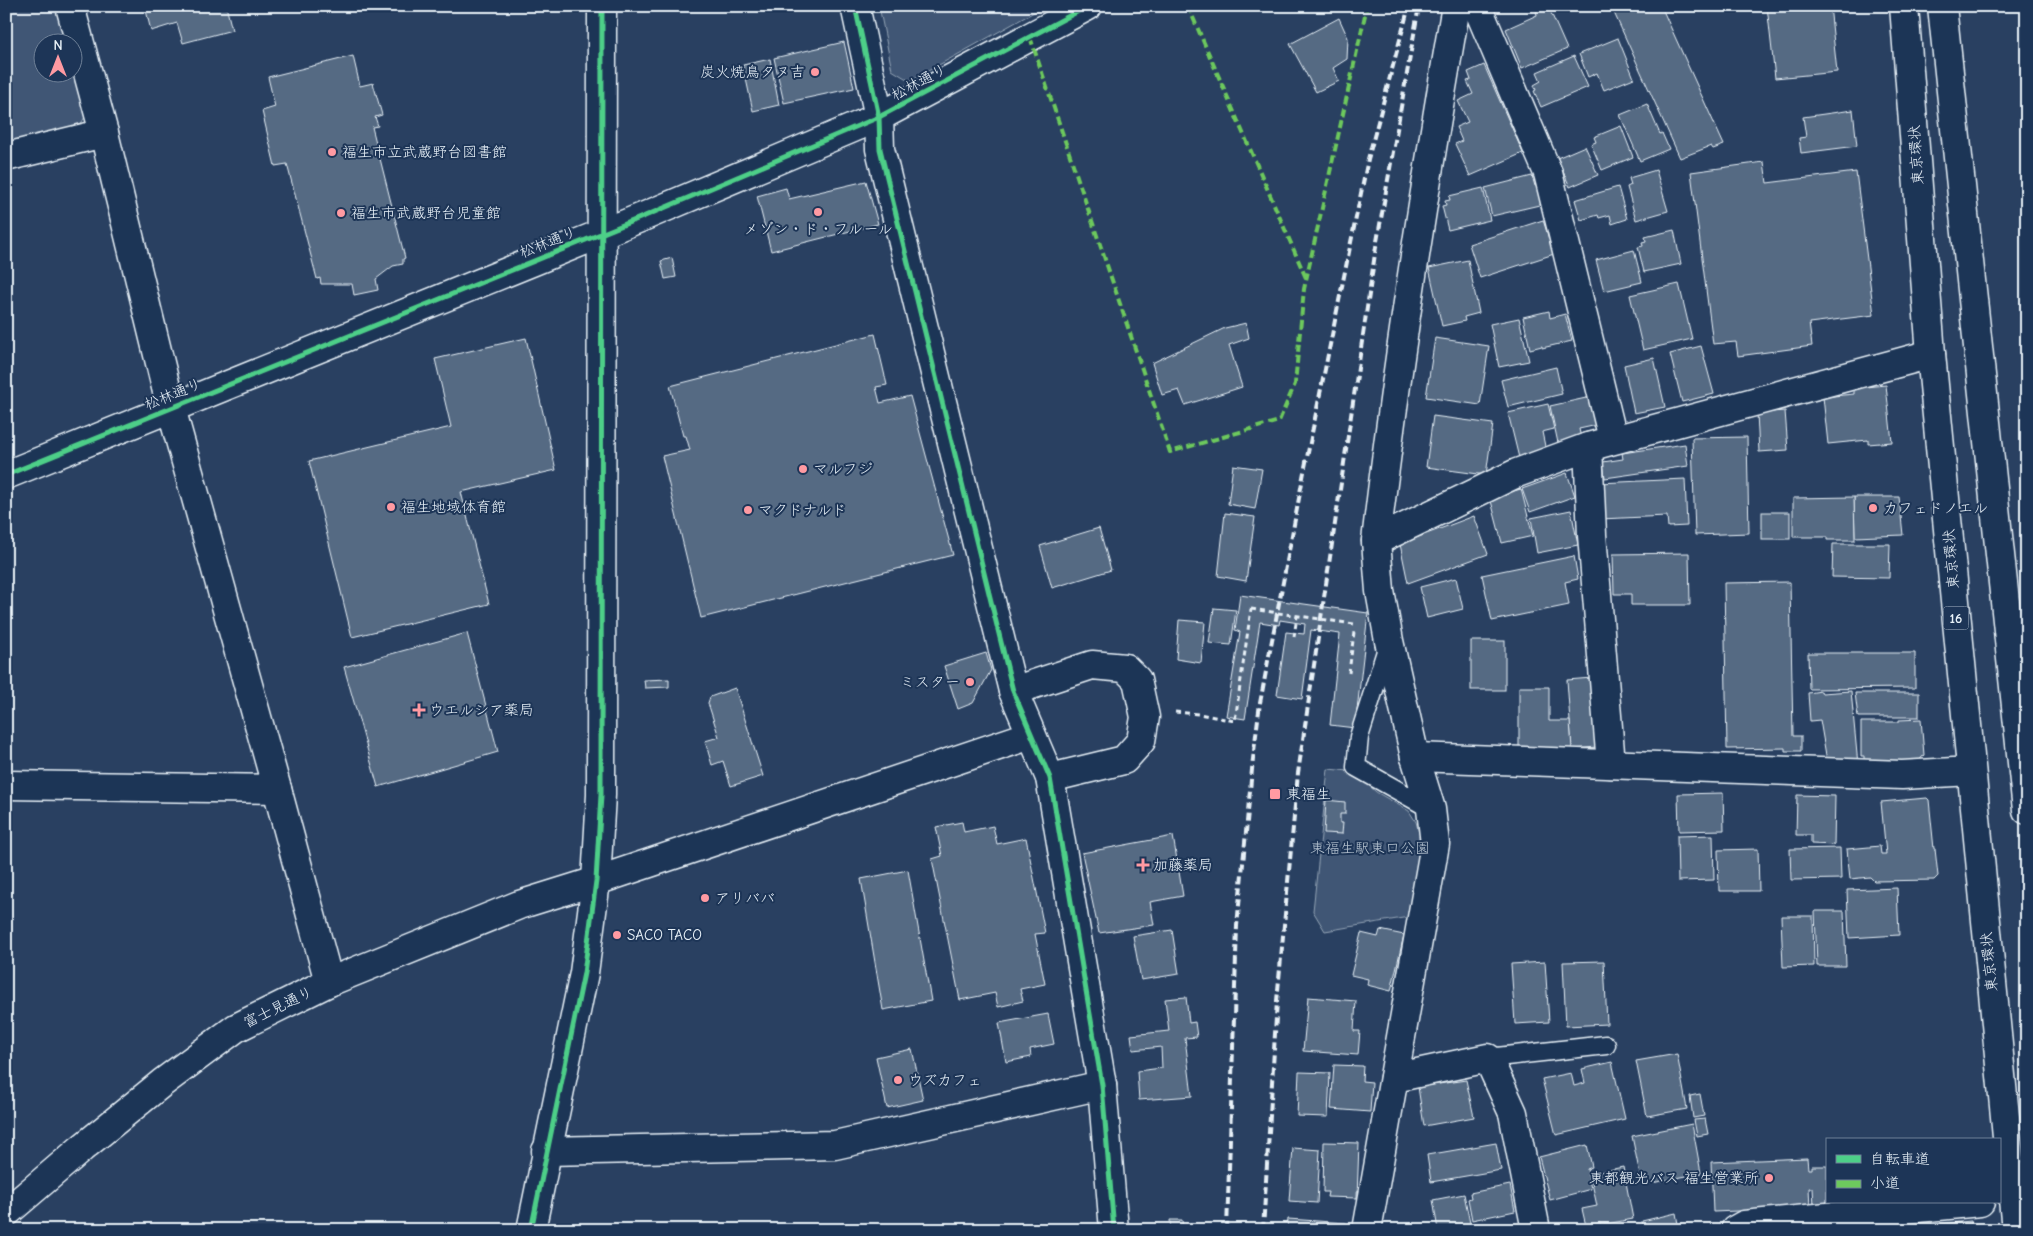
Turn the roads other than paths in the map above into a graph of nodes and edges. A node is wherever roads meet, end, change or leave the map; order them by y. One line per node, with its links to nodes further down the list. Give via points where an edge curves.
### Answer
1 (70, 6): 10 (main road)
2 (602, 6): 12 (main road)
3 (856, 6): 9 (main road)
4 (1088, 6): 9 (main road, 松林通り)
5 (1456, 6): 18 (main road, via 1422,202)
6 (1477, 6): 15 (main road, via 1548,173)
7 (1904, 6): 13 (main road, 東京環状 / 16)
8 (1942, 6): 29 (main road)
9 (879, 117): 12 (main road, 松林通り); 20 (main road, via 880,149)
10 (104, 133): 11 (main road); 14 (main road)
11 (6, 157)
12 (603, 233): 14 (main road, 松林通り); 30 (main road, via 601,785)
13 (1931, 354): 15 (main road); 24 (main road, 東京環状 / 16)
14 (171, 408): 17 (main road, 松林通り); 27 (main road)
15 (1613, 439): 16 (main road)
16 (1588, 447): 18 (main road, via 1517,473); 23 (main road)
17 (6, 475)
18 (1376, 541): 19 (main road, via 1380,592)
19 (1389, 641): 22 (main road); 28 (lane, via 1359,737 1356,767)
20 (1013, 691): 21 (main road); 25 (main road, via 1092,665 1125,668 1137,680 1145,717 1141,741 1124,760)
21 (1031, 735): 25 (main road); 30 (main road, 富士見通り)
22 (1415, 757): 23 (main road); 28 (main road)
23 (1610, 764): 24 (main road, via 1902,775)
24 (1970, 771): 37 (main road, 東京環状 / 16)
25 (1050, 778): 35 (main road)
26 (6, 785): 27 (main road)
27 (277, 789): 31 (main road)
28 (1431, 808): 34 (main road, via 1435,844)
29 (2027, 810)
30 (596, 882): 31 (main road, 富士見通り, via 519,905); 36 (main road, via 584,973)
31 (329, 982): 39 (main road, 富士見通り, via 236,1028 162,1083)
32 (1606, 1044): 33 (lane)
33 (1488, 1058): 34 (main road); 43 (main road, via 1513,1114)
34 (1394, 1078): 42 (main road)
35 (1102, 1085): 36 (main road, via 835,1145); 41 (main road)
36 (546, 1151): 40 (main road)
37 (2006, 1200): 45 (main road, 東京環状 / 16)
38 (1960, 1204): 44 (main road, via 1744,1226)
39 (6, 1213)
40 (531, 1230)
41 (1114, 1230)
42 (1367, 1230)
43 (1536, 1230)
44 (1735, 1230)
45 (2016, 1230)

